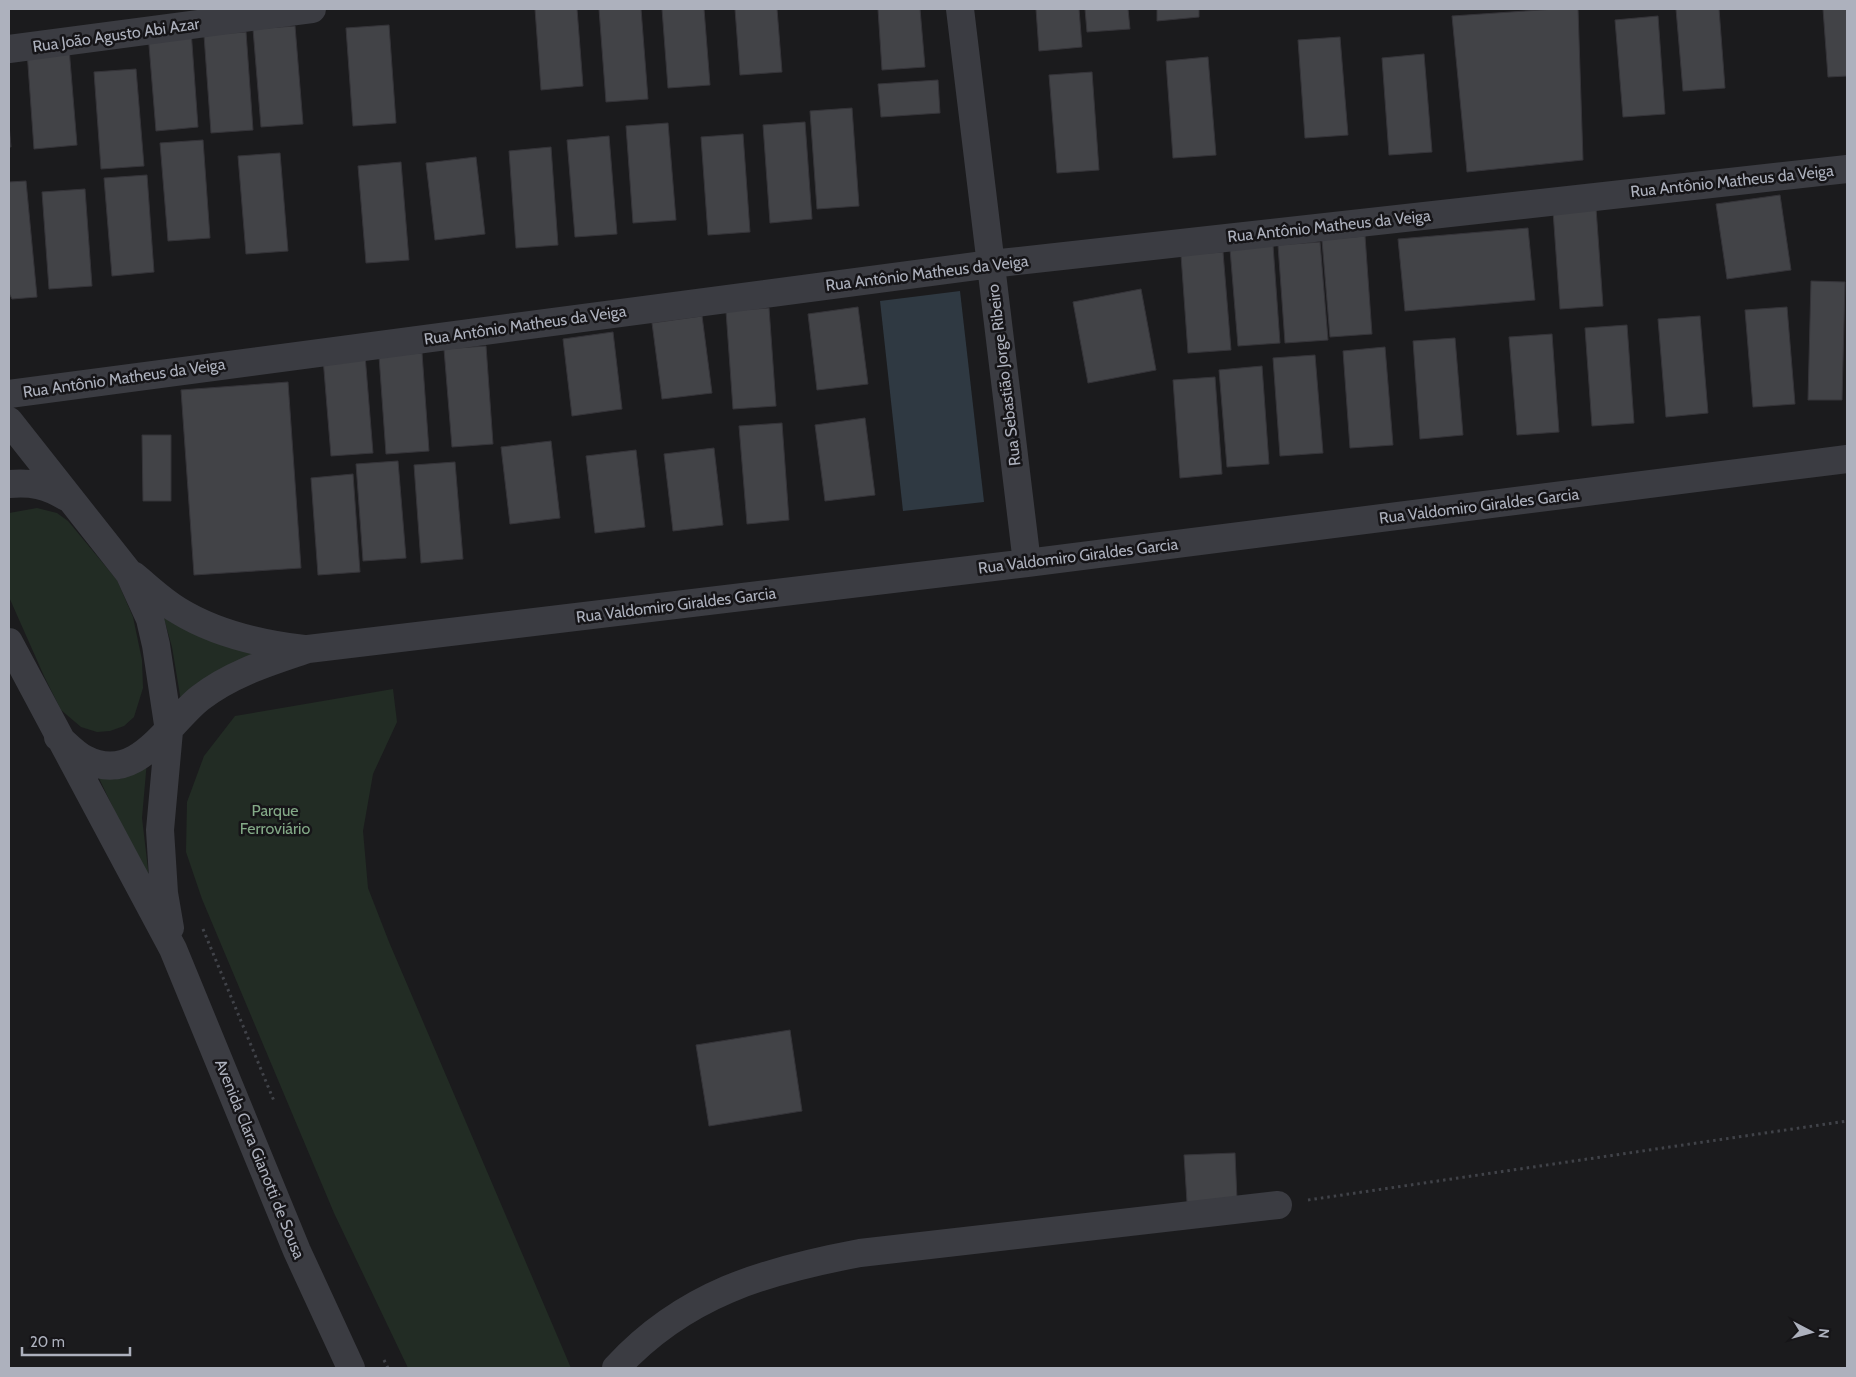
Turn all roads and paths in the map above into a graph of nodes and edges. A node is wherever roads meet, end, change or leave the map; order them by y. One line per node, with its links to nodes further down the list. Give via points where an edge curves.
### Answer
1 (312, 9): 3 (street, Rua João Agusto Abi Azar)
2 (960, 9): 5 (street, Rua Sebastião Jorge Ribeiro)
3 (9, 49)
4 (1847, 169): 5 (street, Rua Antônio Matheus da Veiga)
5 (990, 264): 6 (street, Rua Antônio Matheus da Veiga); 11 (street, Rua Sebastião Jorge Ribeiro)
6 (9, 394)
7 (9, 421): 10 (street)
8 (1847, 459): 11 (street, Rua Valdomiro Giraldes Garcia)
9 (9, 484): 10 (street, via 41,485)
10 (68, 498): 12 (street)
11 (1026, 563): 14 (street, Rua Valdomiro Giraldes Garcia)
12 (129, 573): 14 (street, Rua Valdomiro Giraldes Garcia, via 179,611 215,627 275,646); 15 (street, via 150,619)
13 (9, 642): 16 (street)
14 (308, 649): 15 (street, Rua Valdomiro Giraldes Garcia, via 236,675 199,699)
15 (169, 731): 16 (street, Rua Valdomiro Giraldes Garcia, via 137,758 104,765 84,759); 18 (street, via 160,830 164,893)
16 (58, 737): 18 (street)
17 (203, 928): 19 (path)
18 (173, 949): 23 (street, Avenida Clara Gianotti de Sousa, via 297,1251)
19 (277, 1110)
20 (1847, 1121): 21 (path)
21 (1278, 1205): 25 (street, via 860,1253 803,1263 739,1282 681,1312 630,1352)
22 (380, 1351): 24 (path)
23 (351, 1368)
24 (388, 1368)
25 (616, 1368)

